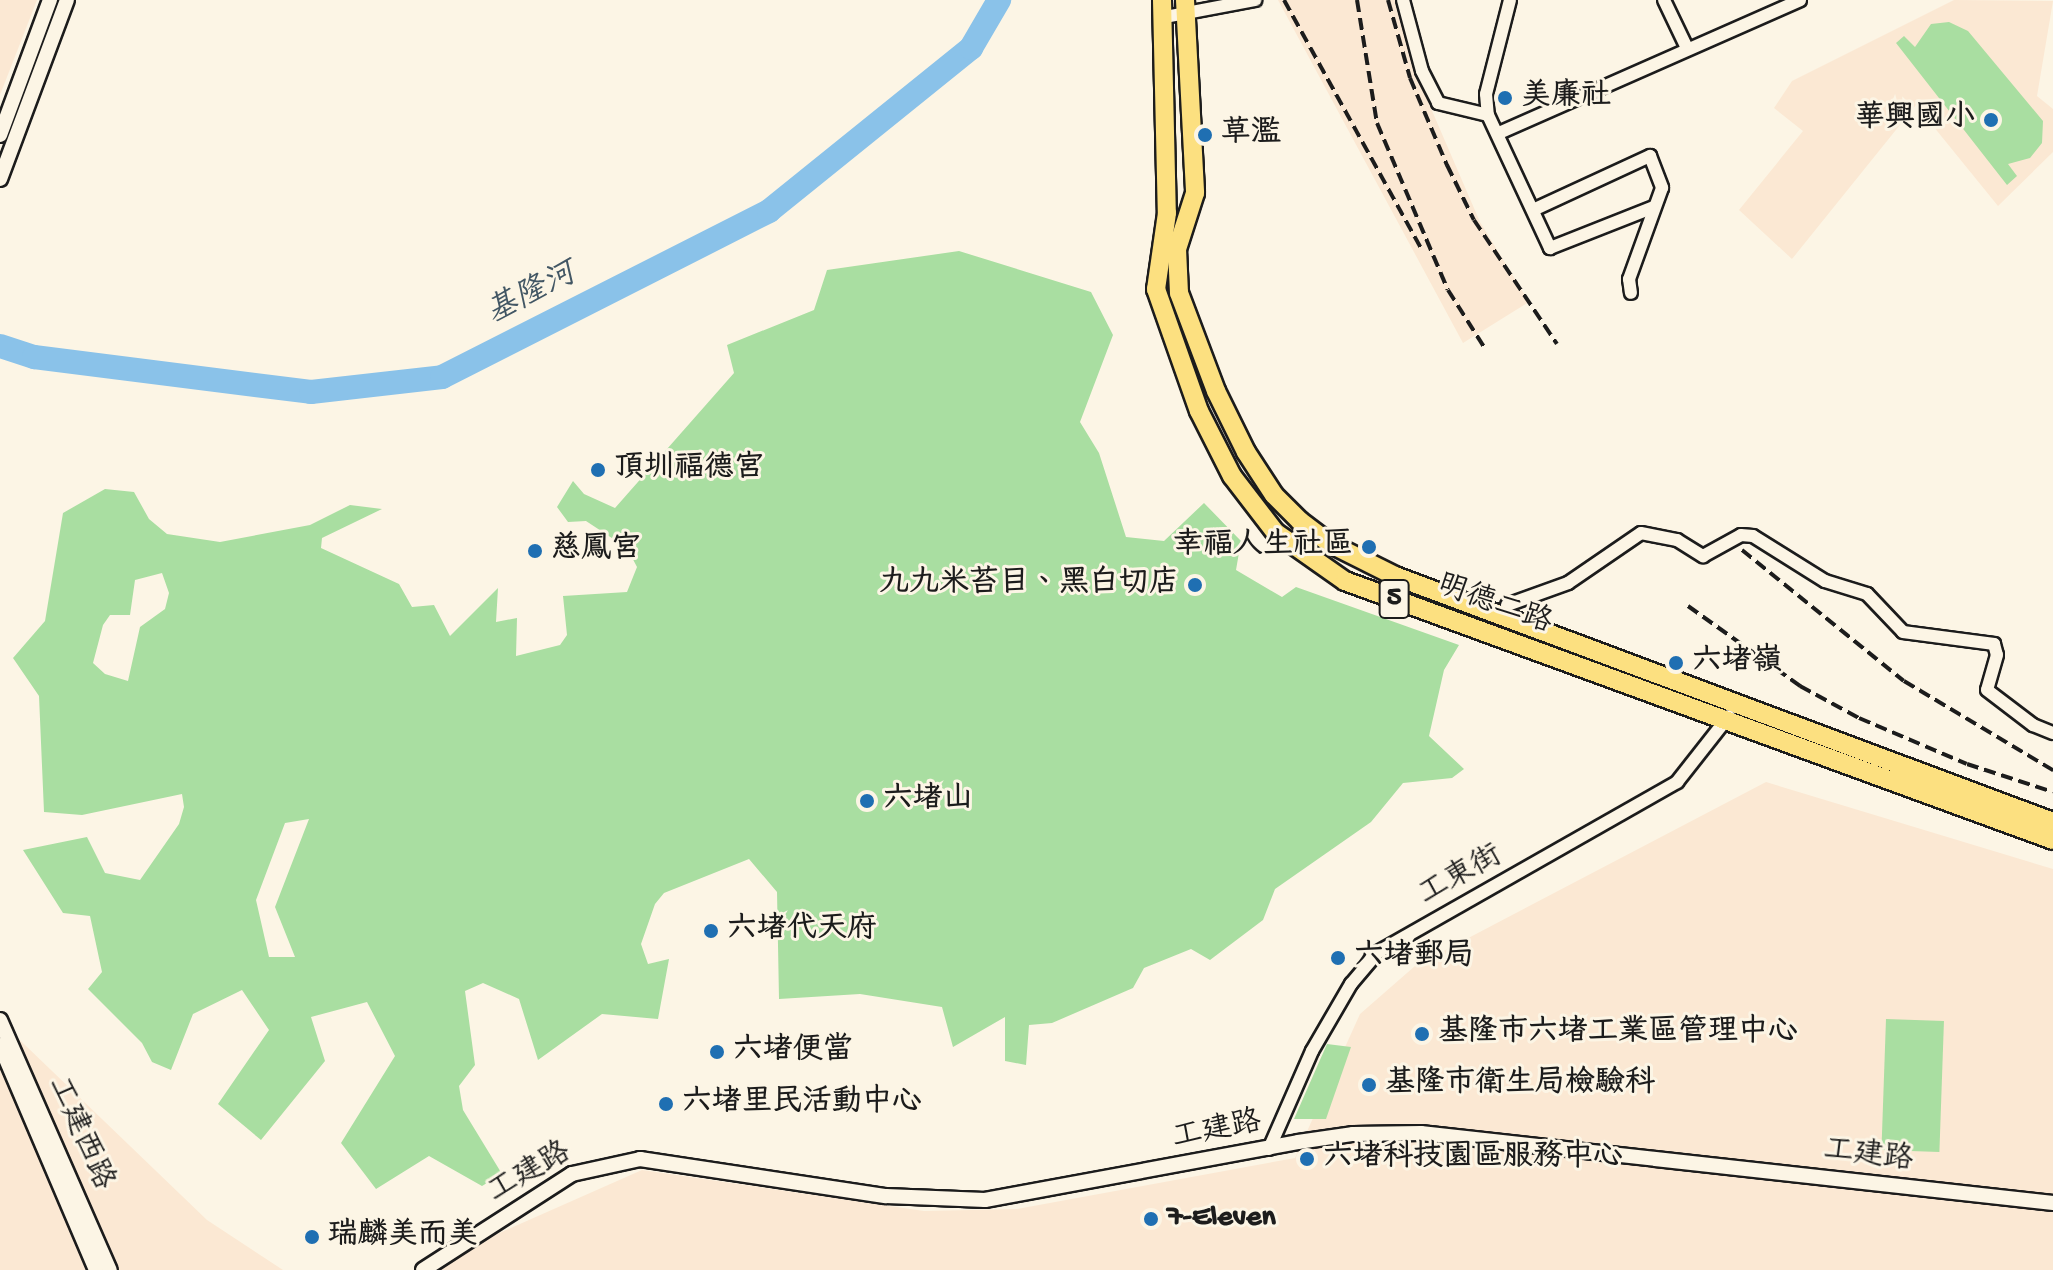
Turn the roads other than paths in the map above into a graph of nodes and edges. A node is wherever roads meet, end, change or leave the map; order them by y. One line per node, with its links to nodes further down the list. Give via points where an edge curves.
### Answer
1 (50, 0): 11 (street)
2 (67, 0): 12 (street)
3 (1403, 0): 13 (street, via 1422,71 1438,103)
4 (1510, 0): 13 (street, via 1486,94)
5 (1664, 0): 10 (street)
6 (1800, 0): 10 (street)
7 (1255, 2): 9 (street)
8 (1163, 8): 9 (street); 21 (main road, 明德二路 / 5, via 1167,213 1156,289 1199,411 1253,507 1306,558 1345,581)
9 (1185, 8): 21 (main road, 明德二路 / 5, via 1195,193 1175,271 1216,391 1274,495 1329,543 1395,576)
10 (1687, 48): 14 (street)
11 (21, 78): 12 (street); 15 (street)
12 (36, 83): 16 (street)
13 (1488, 115): 14 (street)
14 (1499, 133): 18 (street)
15 (0, 135)
16 (0, 179)
17 (1654, 207): 18 (street, via 1550,248); 18 (street, via 1662,188 1650,156); 19 (street, via 1629,279)
18 (1533, 210)
19 (1631, 293)
20 (1507, 605): 22 (street, via 1568,583 1641,533 1677,540 1703,556 1741,535 1753,536 1825,581 1867,594 1903,632 1994,644 1997,655 1987,690 2033,725)
21 (1732, 711): 23 (main road, 明德二路 / 5); 24 (main road, 明德二路 / 5); 27 (street, 工東街, via 1677,782 1378,952 1351,984 1312,1051)
22 (2053, 733)
23 (2053, 822)
24 (2053, 840)
25 (0, 1020): 30 (street, 工建西路)
26 (0, 1045): 29 (street, 工建西路)
27 (1269, 1149): 28 (street, 工建路, via 1353,1134 1454,1135); 31 (street, 工建路, via 985,1200 886,1196 678,1162 604,1164 572,1174)
28 (2053, 1203)
29 (96, 1270)
30 (110, 1270)
31 (423, 1270)

